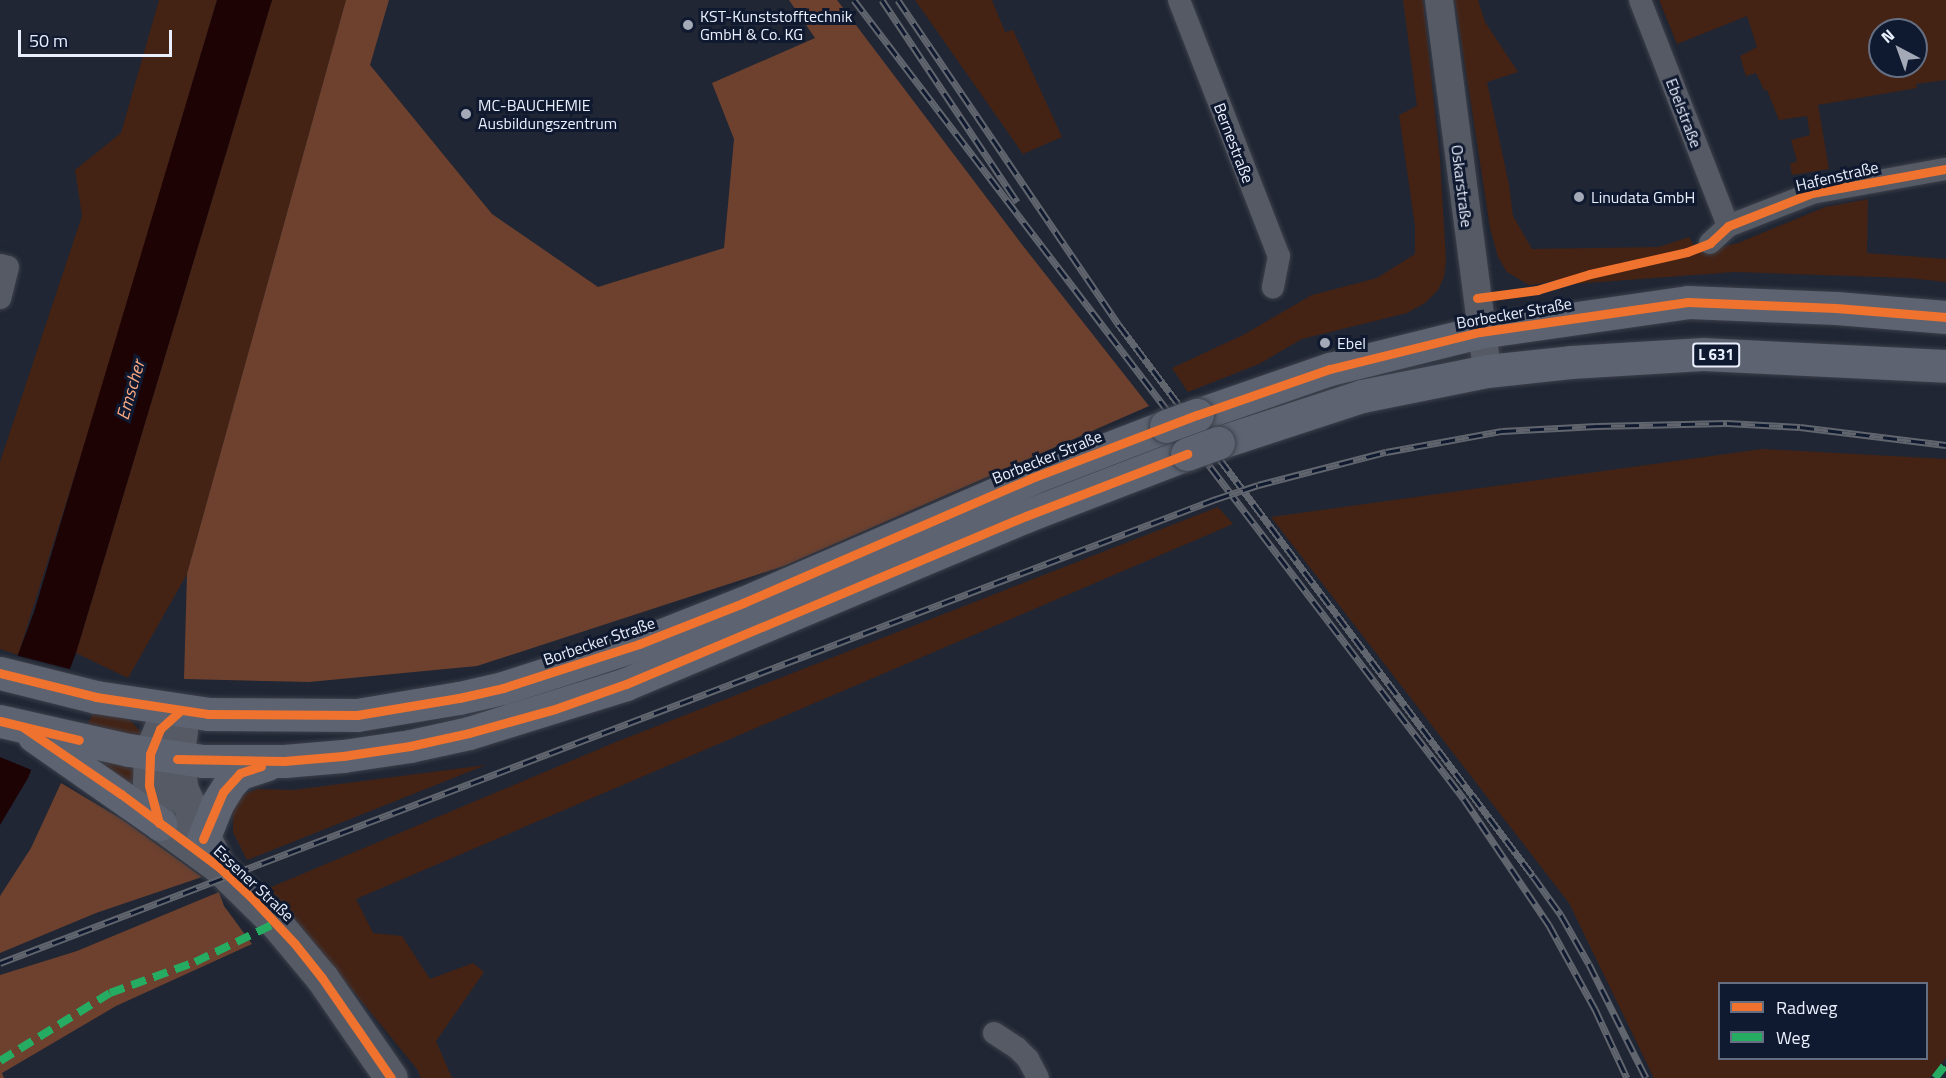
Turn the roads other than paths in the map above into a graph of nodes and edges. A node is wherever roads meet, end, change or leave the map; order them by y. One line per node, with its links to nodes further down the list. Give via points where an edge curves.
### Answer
1 (1179, 0): 8 (street, Bernestraße, via 1279,256)
2 (1439, 0): 11 (street, Oskarstraße)
3 (1640, 0): 5 (street, Ebelstraße)
4 (1946, 169): 5 (street, Hafenstraße, via 1812,193)
5 (1728, 226): 6 (street, Hafenstraße)
6 (1710, 243)
7 (0, 265): 9 (street, via 8,267)
8 (1273, 288)
9 (0, 298)
10 (1946, 317): 11 (main road, Borbecker Straße, via 1688,302)
11 (1480, 332): 13 (street, Oskarstraße); 15 (main road, Borbecker Straße, bridge, via 1330,369 1166,426 1029,479 753,599 649,640 503,688 357,715)
12 (1946, 366): 13 (main road, L 631, via 1703,354)
13 (1487, 371): 19 (main road, L 631, bridge, via 1362,396 1187,454 1026,516 626,684 469,733 344,756)
14 (0, 673): 15 (main road, via 96,697)
15 (179, 712): 18 (main road, via 160,729)
16 (11, 724): 17 (main road)
17 (74, 751): 18 (main road, L 631); 20 (main road)
18 (163, 756): 19 (main road, L 631); 20 (main road, via 149,786); 21 (main road, Essener Straße)
19 (284, 761): 21 (main road, via 240,773 217,804)
20 (160, 824): 22 (main road, Essener Straße)
21 (203, 839): 22 (main road, Essener Straße)
22 (219, 867): 24 (main road, Essener Straße, via 295,944)
23 (994, 1033): 25 (street, via 1028,1059)
24 (391, 1078)
25 (1038, 1078)

